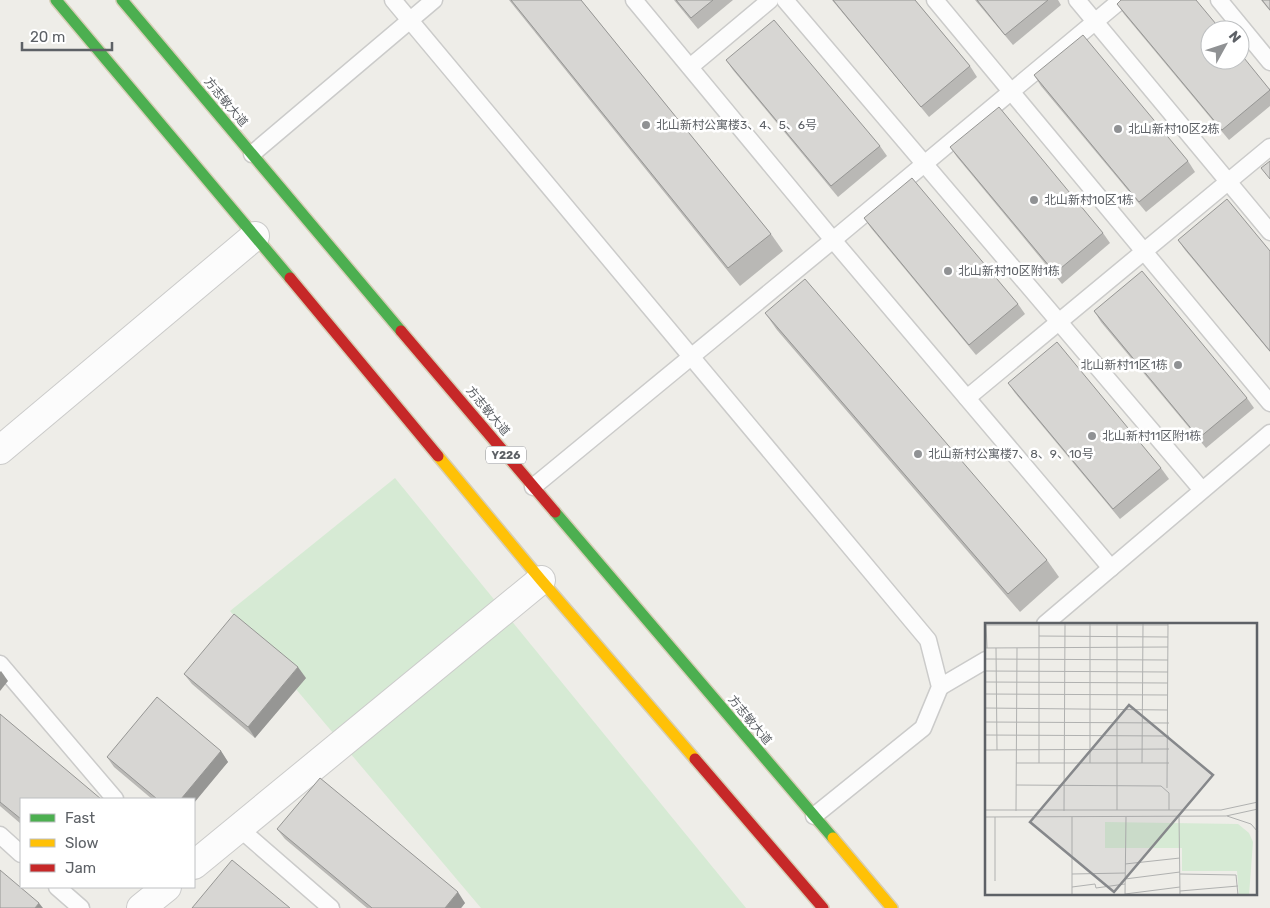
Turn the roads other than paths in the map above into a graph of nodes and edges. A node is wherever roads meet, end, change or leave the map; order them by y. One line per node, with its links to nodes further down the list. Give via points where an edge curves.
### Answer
1 (56, 0): 22 (main road)
2 (122, 0): 18 (main road, 方志敏大道 / Y226)
3 (393, 0): 12 (lane)
4 (434, 0): 12 (lane)
5 (634, 0): 15 (lane)
6 (770, 0): 15 (lane)
7 (785, 0): 19 (lane)
8 (935, 0): 16 (lane)
9 (1077, 0): 13 (lane)
10 (1121, 0): 13 (lane)
11 (1219, 0): 14 (lane)
12 (410, 20): 18 (lane); 26 (lane)
13 (1095, 22): 16 (lane); 20 (lane)
14 (1270, 62)
15 (690, 67): 23 (lane)
16 (1011, 92): 19 (lane); 24 (lane)
17 (1270, 147): 20 (lane)
18 (252, 154): 31 (main road, 方志敏大道 / Y226)
19 (924, 164): 23 (lane); 25 (lane)
20 (1228, 182): 21 (lane); 24 (lane)
21 (1270, 232)
22 (255, 236): 30 (street); 34 (main road)
23 (833, 240): 26 (lane); 27 (lane)
24 (1144, 252): 25 (lane); 28 (lane)
25 (1058, 322): 27 (lane); 32 (lane)
26 (691, 357): 31 (lane); 38 (lane, via 928,640)
27 (967, 398): 33 (lane)
28 (1270, 403)
29 (1270, 432): 32 (lane)
30 (0, 450)
31 (533, 487): 40 (main road, 方志敏大道 / Y226)
32 (1202, 490): 33 (lane)
33 (1111, 568): 35 (lane)
34 (541, 580): 41 (street); 50 (main road)
35 (1046, 623)
36 (985, 661): 38 (lane)
37 (0, 664): 39 (lane)
38 (940, 687): 40 (lane, via 923,728)
39 (113, 798)
40 (814, 816): 51 (main road, 方志敏大道 / Y226)
41 (239, 828): 44 (street); 49 (lane)
42 (0, 835): 43 (lane)
43 (20, 853)
44 (195, 863)
45 (59, 888): 48 (lane)
46 (166, 888): 47 (street)
47 (144, 907)
48 (81, 908)
49 (331, 908)
50 (823, 908)
51 (892, 908)

